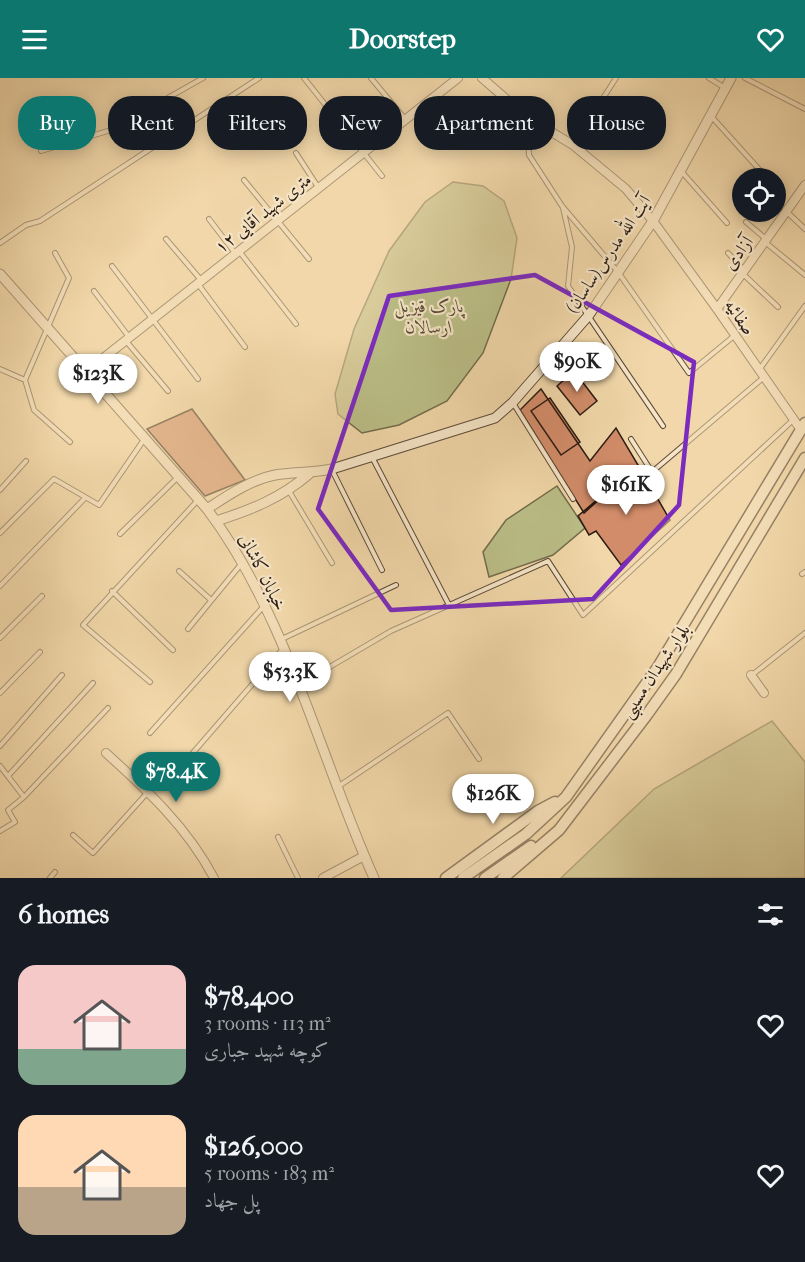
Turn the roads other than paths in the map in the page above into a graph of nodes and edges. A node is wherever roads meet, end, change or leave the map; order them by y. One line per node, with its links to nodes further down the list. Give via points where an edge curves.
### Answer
1 (203, 78): 18 (lane, via 111,130)
2 (259, 78): 39 (lane)
3 (304, 78): 21 (lane)
4 (371, 78): 17 (lane)
5 (458, 78): 17 (street, ۱۲ متری شهید آقایی)
6 (482, 78): 11 (street, صفائیه)
7 (616, 78): 14 (lane)
8 (708, 78): 12 (lane)
9 (731, 78): 12 (street, آیت الله مدرس(ساسان))
10 (745, 78): 15 (lane)
11 (492, 81): 13 (street, صفائیه)
12 (725, 88): 16 (street, آیت الله مدرس(ساسان))
13 (507, 96)
14 (604, 96)
15 (805, 109)
16 (710, 115): 23 (lane); 24 (street, آیت الله مدرس(ساسان))
17 (405, 120): 21 (street, ۱۲ متری شهید آقایی)
18 (96, 134)
19 (529, 150): 29 (lane)
20 (579, 150): 33 (street, صفائیه, via 626,189)
21 (364, 152): 25 (lane); 28 (street, ۱۲ متری شهید آقایی)
22 (296, 153): 28 (lane)
23 (758, 168)
24 (681, 171): 33 (street, آیت الله مدرس(ساسان)); 35 (lane)
25 (382, 176)
26 (244, 180): 32 (lane)
27 (805, 185): 30 (street, آزادی)
28 (319, 188): 32 (street, ۱۲ متری شهید آقایی)
29 (562, 206): 45 (lane); 54 (lane, via 572,247 568,286)
30 (787, 212): 36 (lane); 38 (street, آزادی)
31 (209, 219): 41 (lane)
32 (277, 221): 41 (street, ۱۲ متری شهید آقایی); 43 (lane)
33 (653, 221): 45 (street, آیت الله مدرس(ساسان)); 53 (street, صفائیه)
34 (746, 222): 38 (lane)
35 (727, 223)
36 (805, 229)
37 (166, 239): 49 (lane)
38 (766, 241): 46 (street, آزادی); 48 (lane)
39 (0, 243)
40 (55, 252): 57 (lane, via 69,278)
41 (237, 252): 49 (street, ۱۲ متری شهید آقایی); 56 (lane)
42 (728, 253): 46 (lane)
43 (309, 259)
44 (112, 266): 55 (lane)
45 (618, 272): 54 (street, آیت الله مدرس(ساسان)); 58 (lane, via 689,373)
46 (744, 272): 52 (lane); 53 (street, آزادی)
47 (0, 274): 57 (street, خیابان کاشانی)
48 (805, 275)
49 (199, 282): 55 (street, ۱۲ متری شهید آقایی); 60 (lane)
50 (94, 291): 59 (lane)
51 (805, 306): 63 (lane)
52 (778, 307)
53 (717, 309): 58 (street, صفائیه)
54 (589, 315): 67 (street, آیت الله مدرس(ساسان)); 69 (lane)
55 (152, 319): 59 (street, ۱۲ متری شهید آقایی); 64 (lane)
56 (296, 324)
57 (48, 327): 62 (street, خیابان کاشانی); 65 (lane)
58 (735, 335): 63 (street, صفائیه)
59 (128, 339): 62 (street, ۱۲ متری شهید آقایی); 66 (lane)
60 (245, 347)
61 (0, 369): 65 (lane)
62 (87, 371): 71 (street, خیابان کاشانی)
63 (761, 374): 68 (street, صفائیه); 72 (lane, via 652,472)
64 (198, 379)
65 (25, 380): 73 (lane, via 33,410)
66 (168, 391)
67 (513, 402): 74 (street, آیت الله مدرس(ساسان), via 495,418); 83 (lane)
68 (793, 420): 70 (street, صفائیه); 98 (lane, via 583,615 548,561)
69 (663, 426)
70 (803, 427): 124 (main road, بلوار شهیدان مسیبی, via 658,667)
71 (145, 438): 79 (street, خیابان کاشانی); 82 (lane, via 99,505)
72 (631, 439)
73 (70, 442)
74 (372, 457): 77 (street, آیت الله مدرس(ساسان)); 98 (lane)
75 (805, 459): 125 (main road, بلوار شهیدان مسیبی, via 676,674)
76 (26, 461): 80 (lane)
77 (332, 469): 78 (street, آیت الله مدرس(ساسان)); 91 (lane)
78 (309, 474): 81 (street, آیت الله مدرس(ساسان)); 85 (street, آیت الله مدرس(ساسان), via 274,475)
79 (178, 476): 84 (street, خیابان کاشانی); 88 (lane)
80 (0, 490)
81 (289, 491): 86 (street, آیت الله مدرس(ساسان), via 251,510); 90 (lane)
82 (85, 498): 87 (lane, via 54,479); 94 (lane)
83 (573, 499)
84 (199, 500): 85 (street, خیابان کاشانی); 95 (lane)
85 (207, 509): 86 (street, خیابان کاشانی)
86 (216, 521): 89 (street, خیابان کاشانی)
87 (0, 533)
88 (120, 534)
89 (242, 562): 97 (lane); 99 (street, خیابان کاشانی)
90 (332, 563)
91 (382, 570)
92 (179, 571): 97 (lane)
93 (396, 585): 103 (lane)
94 (0, 586)
95 (112, 591): 104 (lane); 108 (lane, via 83,625)
96 (42, 596): 102 (lane)
97 (211, 600): 100 (lane)
98 (449, 605): 110 (lane, via 391,631)
99 (263, 606): 103 (street, خیابان کاشانی); 114 (lane)
100 (188, 629)
101 (805, 633): 107 (lane)
102 (0, 638)
103 (280, 645): 110 (street, خیابان کاشانی); 118 (lane)
104 (173, 650)
105 (40, 652): 111 (lane)
106 (62, 675): 115 (lane)
107 (751, 675): 112 (street)
108 (150, 682)
109 (93, 683): 120 (lane)
110 (298, 685): 121 (street, خیابان کاشانی)
111 (0, 693)
112 (764, 693)
113 (108, 708): 123 (lane)
114 (150, 733)
115 (0, 746)
116 (106, 753): 122 (street)
117 (478, 759): 121 (lane, via 448,713)
118 (184, 762)
119 (0, 766): 120 (lane)
120 (8, 776): 123 (lane)
121 (338, 786): 129 (street, خیابان کاشانی)
122 (148, 791): 127 (lane, via 93,853); 132 (street, via 195,843)
123 (24, 797): 126 (lane, via 8,810 15,822)
124 (566, 797): 136 (main road, via 538,811); 137 (main road, بلوار شهیدان مسیبی, via 526,834)
125 (576, 806): 138 (main road, via 533,845); 139 (main road, بلوار شهیدان مسیبی, via 560,830)
126 (0, 831)
127 (73, 835)
128 (278, 837): 133 (lane)
129 (364, 856): 134 (street); 135 (street, خیابان کاشانی)
130 (55, 872): 131 (lane)
131 (50, 878)
132 (214, 878)
133 (298, 878)
134 (323, 878)
135 (374, 878)
136 (446, 878)
137 (462, 878)
138 (485, 878)
139 (503, 878)

